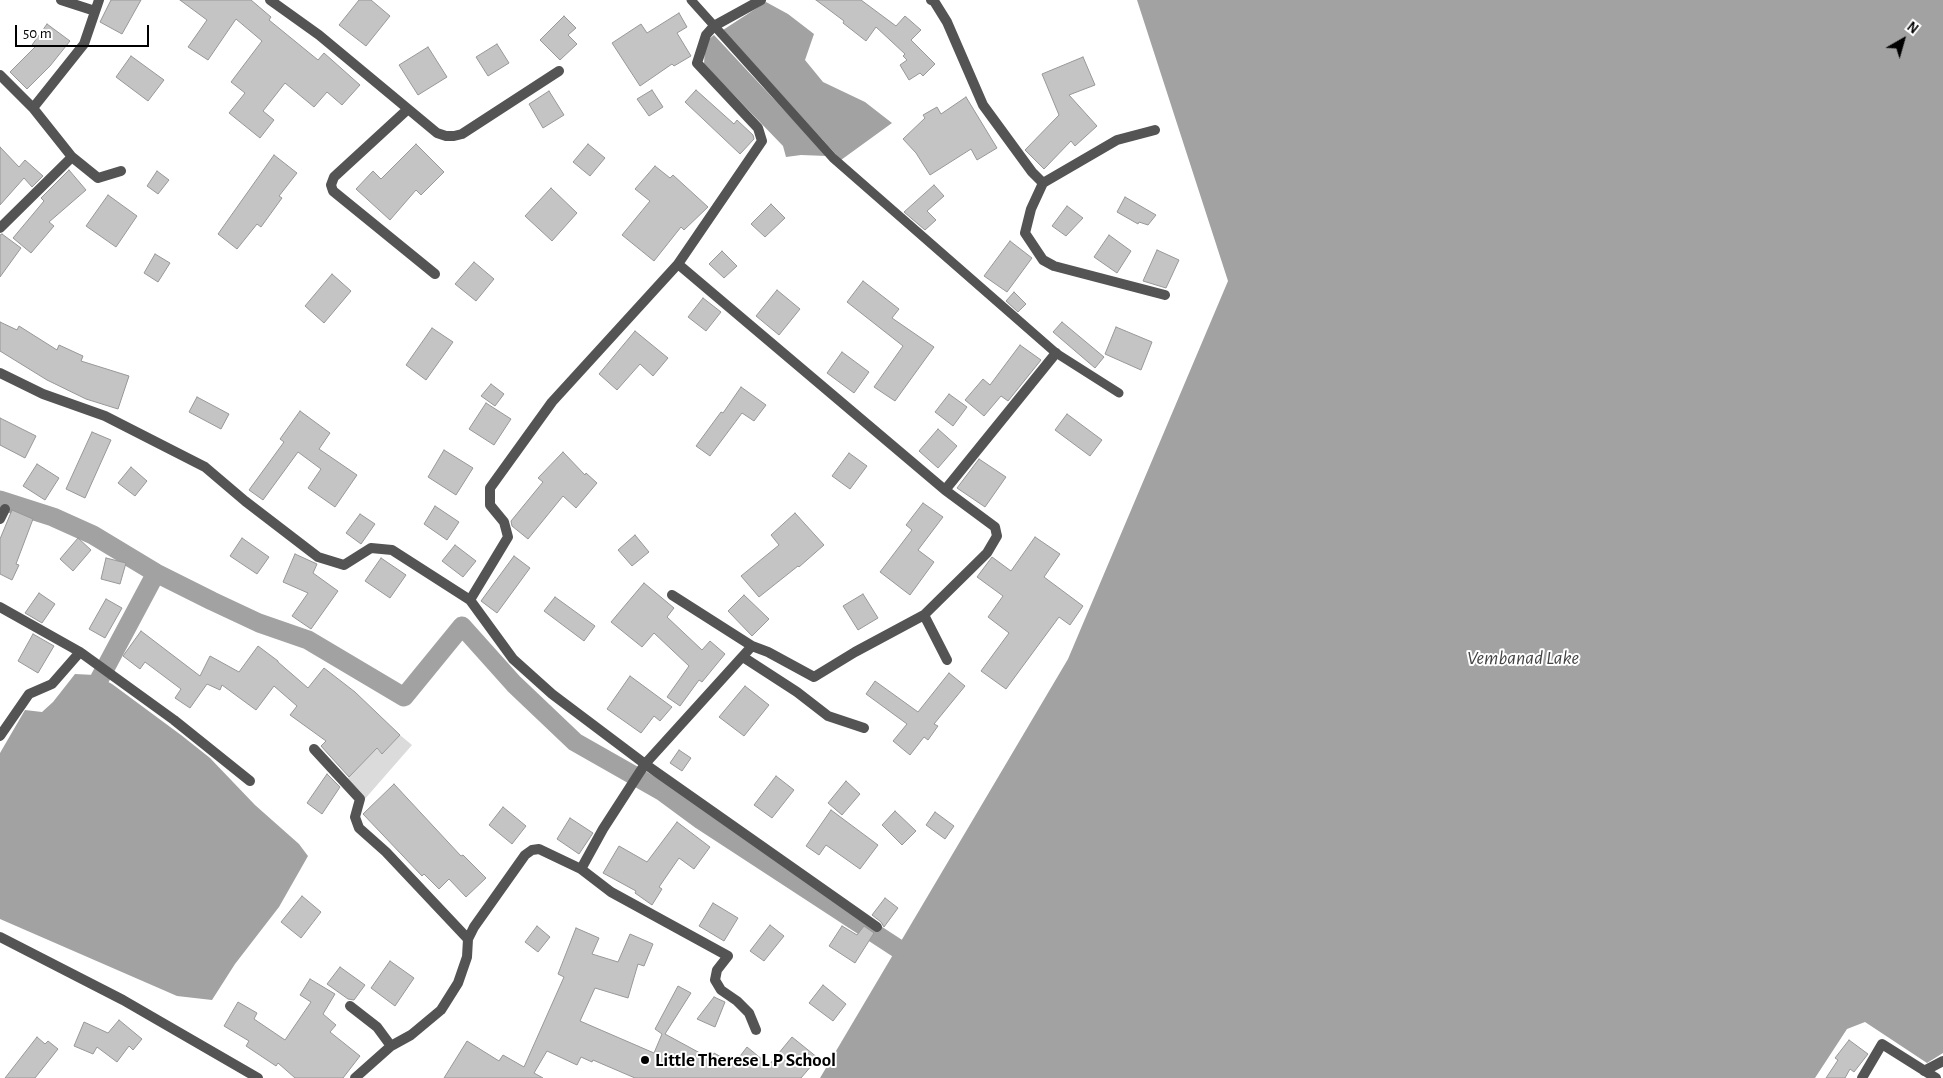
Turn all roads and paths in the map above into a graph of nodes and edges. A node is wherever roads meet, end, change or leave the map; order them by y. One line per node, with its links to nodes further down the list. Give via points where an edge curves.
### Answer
1 (61, 0): 7 (street)
2 (99, 0): 7 (street)
3 (270, 0): 12 (street, via 319,35)
4 (691, 0): 8 (lane)
5 (761, 0): 8 (street)
6 (931, 0): 16 (street, via 947,22 983,105)
7 (96, 12): 11 (street, via 84,44)
8 (714, 26): 18 (street, via 706,35 698,64 758,128 762,141); 21 (lane, via 833,158)
9 (559, 71): 12 (street, via 462,134 454,136 437,133)
10 (0, 75): 11 (street)
11 (33, 108): 14 (street)
12 (408, 108): 19 (street, via 334,177 331,185 333,191)
13 (1155, 130): 16 (street, via 1117,140)
14 (72, 157): 15 (street, via 98,178); 17 (street)
15 (121, 171)
16 (1043, 183): 20 (street, via 1030,209 1025,233 1043,260 1054,266)
17 (0, 228)
18 (678, 264): 24 (street); 28 (street, via 552,402 490,488 490,505 504,522 508,537)
19 (434, 274)
20 (1165, 295)
21 (1056, 353): 23 (lane); 24 (street)
22 (0, 373): 28 (street, via 43,394 105,416 205,467 318,557 344,565 371,548 392,550)
23 (1119, 393)
24 (945, 490): 30 (street, via 995,527 997,536 987,553)
25 (5, 509): 26 (street)
26 (0, 519)
27 (672, 595): 31 (street)
28 (470, 600): 38 (street, via 513,659)
29 (0, 607): 32 (street)
30 (924, 616): 31 (street, via 814,677); 34 (street)
31 (752, 646): 33 (street)
32 (80, 652): 36 (street, via 52,684 29,694); 39 (street, via 174,720)
33 (743, 657): 35 (street, via 828,716); 38 (street)
34 (948, 660)
35 (864, 728)
36 (0, 736)
37 (314, 749): 42 (street, via 360,799 355,817 359,828)
38 (643, 767): 40 (street, via 602,829); 41 (street)
39 (250, 781)
40 (581, 869): 42 (street, via 540,849 532,850 525,855); 45 (street, via 611,892 728,956 717,970 715,980 721,990 749,1013)
41 (877, 927)
42 (468, 939): 46 (street, via 467,957 458,983 441,1010 411,1035)
43 (2, 942): 49 (street, via 123,1000)
44 (350, 1006): 46 (street, via 377,1027)
45 (756, 1030)
46 (390, 1046): 51 (street)
47 (1943, 1061): 48 (street)
48 (1924, 1071): 52 (street, via 1882,1044); 53 (street)
49 (244, 1075): 50 (street)
50 (258, 1078)
51 (355, 1078)
52 (1862, 1078)
53 (1936, 1078)

